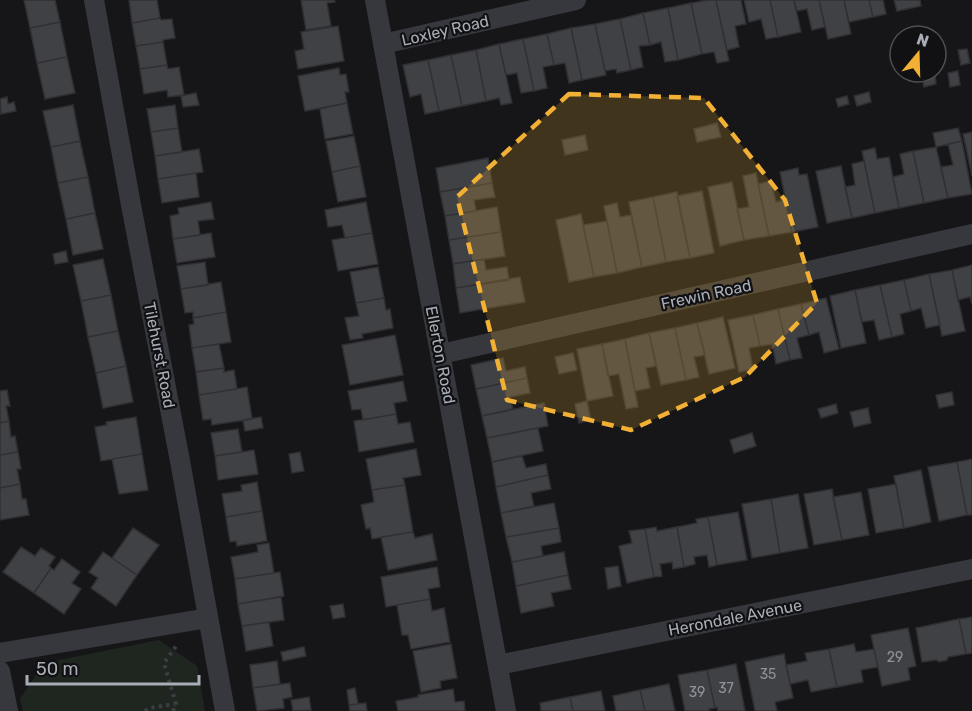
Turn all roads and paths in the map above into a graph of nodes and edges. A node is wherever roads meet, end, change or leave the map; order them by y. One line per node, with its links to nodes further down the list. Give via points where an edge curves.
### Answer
1 (94, 0): 8 (street, Tilehurst Road)
2 (375, 0): 4 (street, Ellerton Road)
3 (576, 0): 4 (street, Loxley Road)
4 (383, 44): 6 (street, Ellerton Road)
5 (972, 234): 6 (street, Frewin Road)
6 (441, 354): 11 (street, Ellerton Road)
7 (972, 569): 11 (street, Herondale Avenue)
8 (208, 618): 9 (street); 17 (street, Tilehurst Road)
9 (178, 623): 10 (street); 13 (path, via 177,644 164,663)
10 (0, 653)
11 (498, 665): 18 (street, Ellerton Road)
12 (0, 671): 14 (street)
13 (176, 704): 15 (path); 16 (path)
14 (8, 711)
15 (145, 711)
16 (173, 711)
17 (225, 711)
18 (506, 711)

